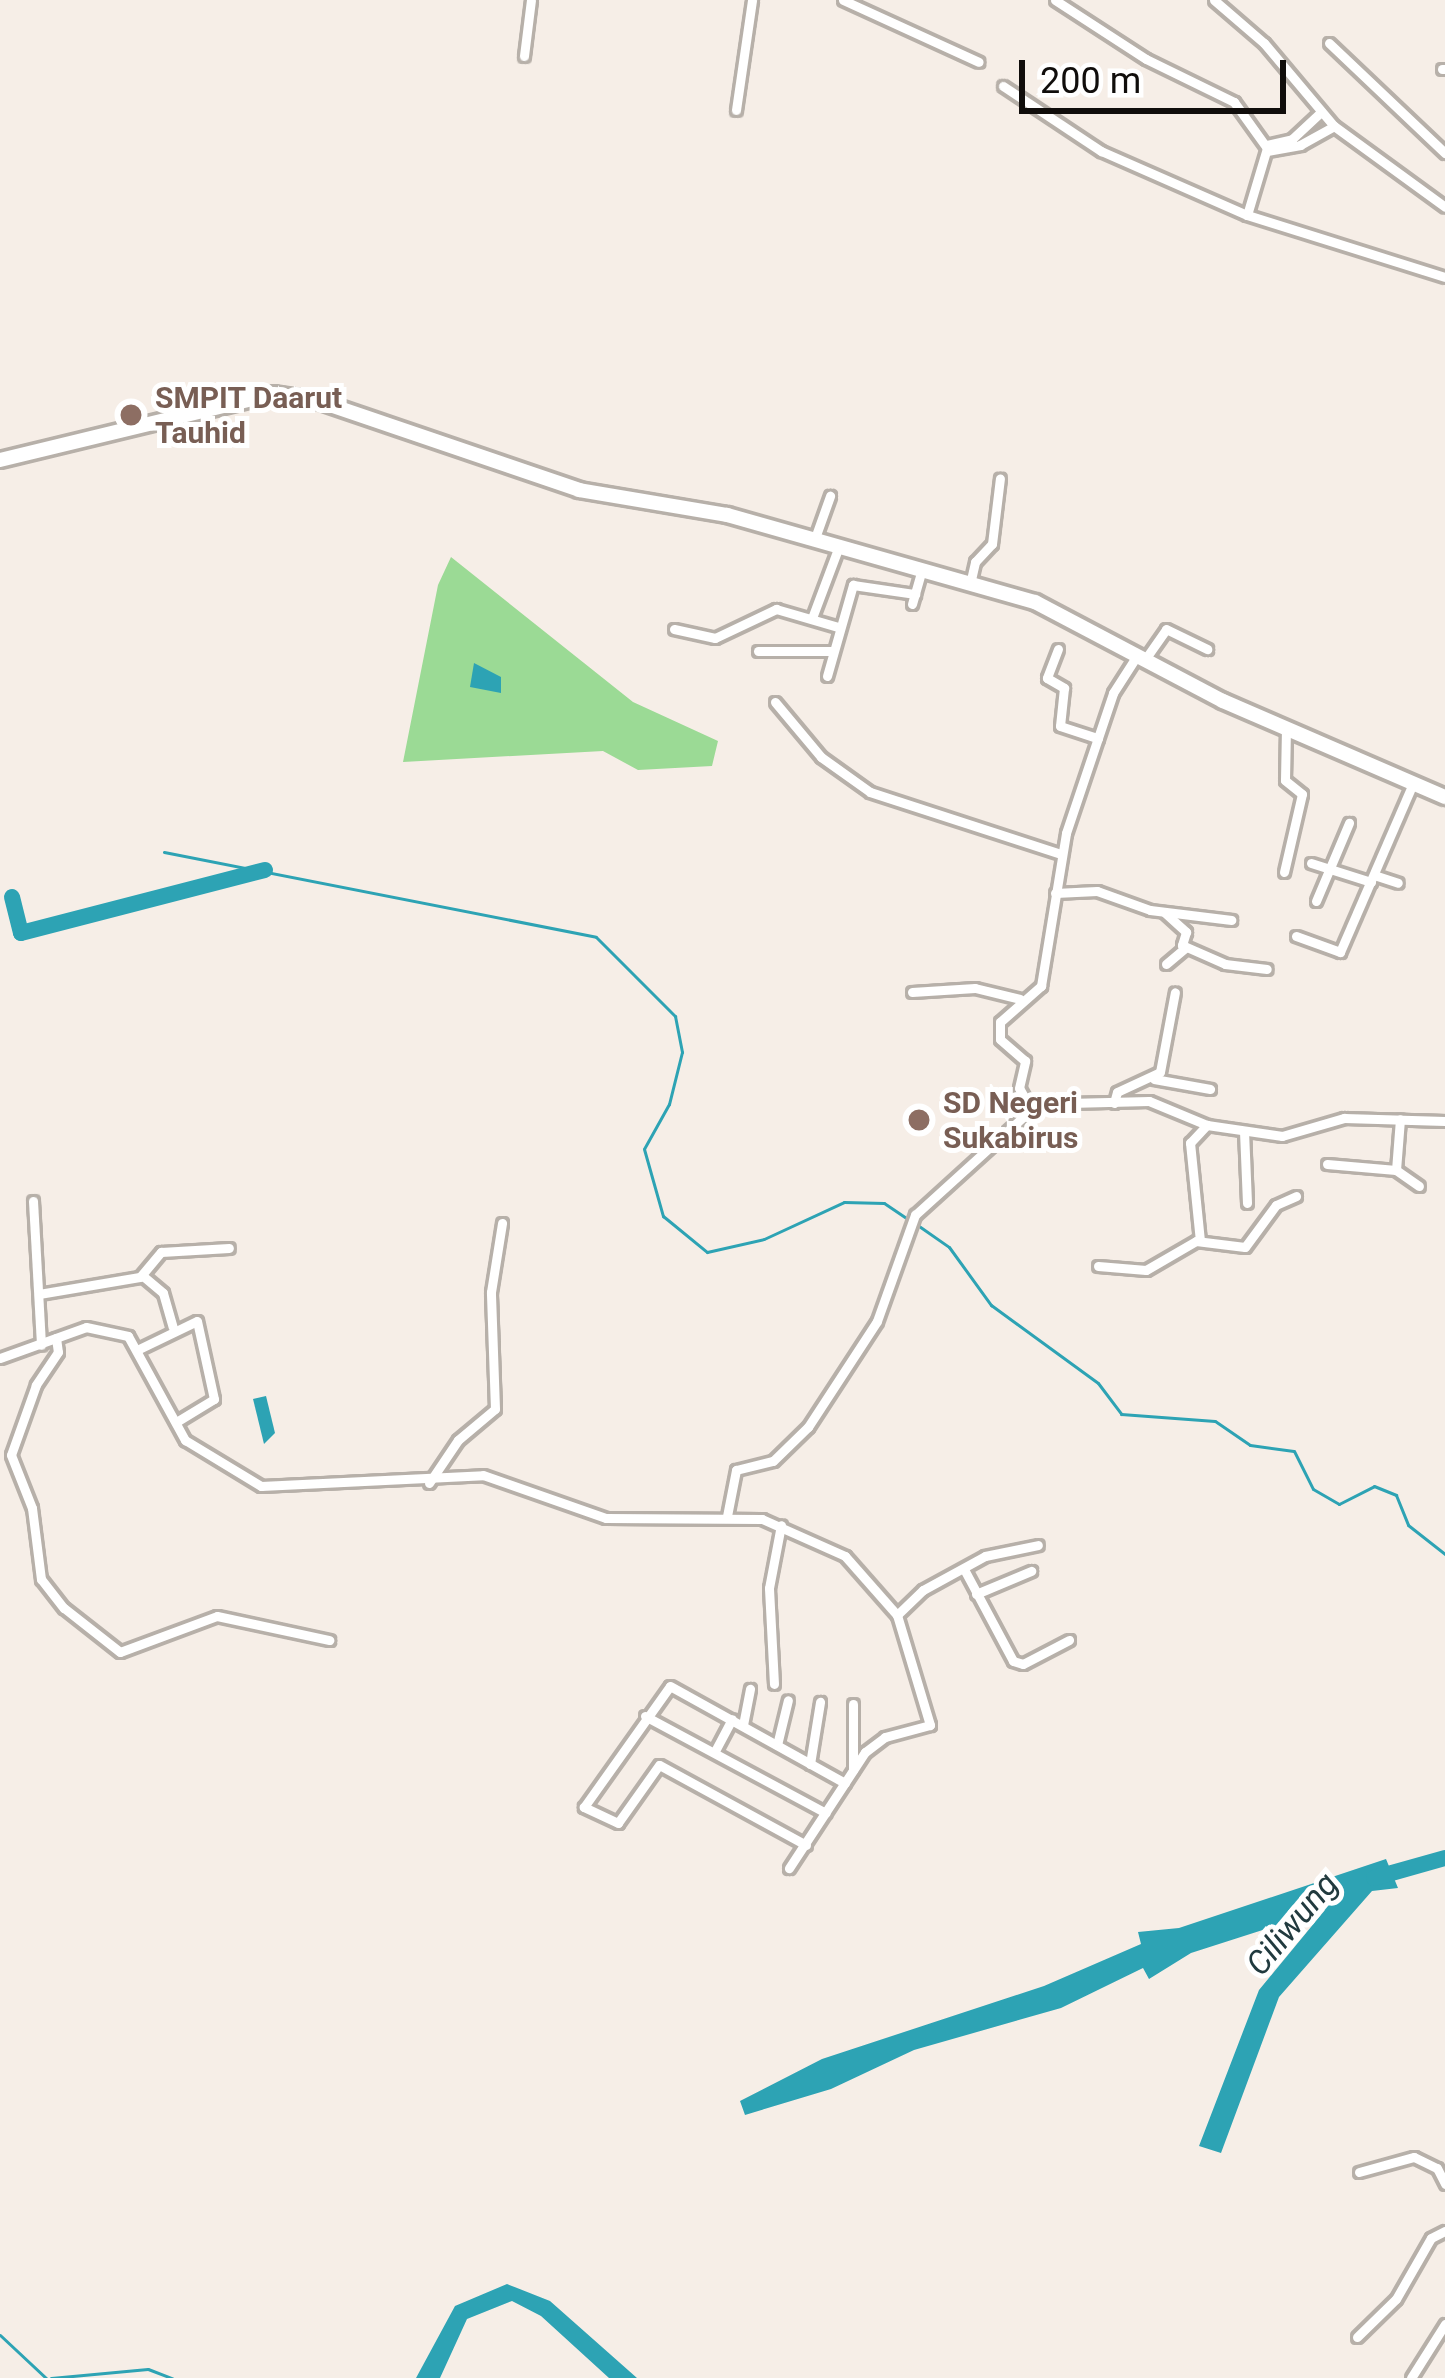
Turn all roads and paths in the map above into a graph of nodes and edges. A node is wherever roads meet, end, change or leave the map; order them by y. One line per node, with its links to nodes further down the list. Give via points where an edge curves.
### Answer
1 (531, 0): 7 (street)
2 (752, 0): 10 (street)
3 (843, 0): 8 (street)
4 (1054, 0): 13 (street, via 1234,102)
5 (1218, 1): 11 (street)
6 (1329, 43): 14 (street)
7 (524, 56)
8 (979, 62)
9 (1003, 86): 16 (street, via 1101,151)
10 (736, 110)
11 (1321, 112): 12 (street); 13 (street, via 1292,139)
12 (1334, 126): 13 (street, via 1300,145); 15 (street)
13 (1267, 148): 16 (street)
14 (1445, 153)
15 (1445, 207)
16 (1247, 215): 17 (street)
17 (1445, 277)
18 (0, 460): 21 (street, via 273,394 318,401 579,490)
19 (1000, 478): 24 (street, via 992,544 975,562)
20 (830, 496): 21 (street)
21 (815, 538): 22 (street)
22 (838, 546): 23 (street); 25 (street)
23 (921, 572): 24 (street); 26 (street, via 914,599 854,583)
24 (970, 584): 32 (street, via 1035,602)
25 (812, 618): 26 (street); 27 (street, via 770,610 711,639)
26 (838, 627): 31 (street)
27 (674, 629)
28 (1058, 649): 36 (street, via 1047,678 1065,690 1060,726)
29 (1207, 649): 32 (street, via 1166,629)
30 (758, 651): 31 (street)
31 (831, 651): 33 (street)
32 (1142, 655): 35 (street); 36 (street)
33 (827, 676)
34 (775, 702): 40 (street, via 821,757 880,797)
35 (1286, 729): 37 (street); 43 (street, via 1285,780 1302,794)
36 (1098, 738): 40 (street)
37 (1412, 783): 38 (street); 44 (street)
38 (1445, 797)
39 (1349, 823): 42 (street)
40 (1061, 854): 46 (street)
41 (1311, 862): 42 (street)
42 (1335, 871): 44 (street); 47 (street)
43 (1284, 872)
44 (1372, 878): 45 (street); 50 (street, via 1340,953)
45 (1398, 883)
46 (1055, 893): 48 (street, via 1097,891); 56 (street, via 1041,986)
47 (1316, 901)
48 (1164, 912): 49 (street); 51 (street, via 1186,932)
49 (1231, 920)
50 (1296, 936)
51 (1186, 947): 52 (street); 53 (street, via 1232,966)
52 (1166, 964)
53 (1267, 969)
54 (912, 992): 56 (street, via 975,988)
55 (1174, 992): 57 (street)
56 (1020, 999): 60 (street, via 1001,1018 999,1034 1025,1061 1019,1088)
57 (1154, 1078): 58 (street); 59 (street, via 1118,1092)
58 (1210, 1089)
59 (1114, 1102): 60 (street); 63 (street, via 1162,1103)
60 (1028, 1104): 84 (street, via 1024,1117 915,1215 877,1321 808,1427 772,1461 737,1468)
61 (1400, 1119): 62 (street); 64 (street, via 1333,1119 1282,1136); 66 (street)
62 (1445, 1121)
63 (1207, 1125): 64 (street); 72 (street, via 1190,1143)
64 (1244, 1131): 70 (street)
65 (1327, 1164): 66 (street)
66 (1396, 1170): 67 (street)
67 (1419, 1186)
68 (1296, 1196): 72 (street, via 1276,1205 1253,1244 1229,1250)
69 (33, 1201): 76 (street)
70 (1247, 1203)
71 (502, 1223): 83 (street, via 491,1292 495,1408 458,1440)
72 (1200, 1241): 74 (street, via 1151,1269)
73 (229, 1248): 75 (street, via 160,1253)
74 (1098, 1266)
75 (142, 1276): 76 (street); 77 (street, via 164,1294)
76 (39, 1294): 79 (street)
77 (173, 1327): 80 (street); 82 (street, via 197,1321 214,1396)
78 (56, 1339): 79 (street); 80 (street, via 98,1327 128,1336); 91 (street, via 59,1349 36,1385 11,1460 32,1508 41,1579 64,1608 120,1652 217,1616)
79 (41, 1345): 81 (street)
80 (139, 1349): 82 (street)
81 (0, 1358)
82 (176, 1422): 83 (street, via 196,1450 261,1486 374,1477)
83 (429, 1483): 84 (street, via 459,1474 499,1478 621,1520)
84 (727, 1516): 85 (street)
85 (781, 1525): 90 (street, via 855,1562); 93 (street, via 769,1588)
86 (1038, 1545): 87 (street, via 990,1554)
87 (965, 1571): 89 (street); 90 (street, via 922,1590)
88 (1031, 1571): 89 (street)
89 (976, 1594): 92 (street, via 1016,1663)
90 (897, 1615): 103 (street, via 930,1725 875,1742)
91 (329, 1640)
92 (1070, 1640)
93 (774, 1684)
94 (749, 1689): 99 (street)
95 (788, 1700): 100 (street)
96 (820, 1702): 102 (street)
97 (853, 1704): 103 (street)
98 (645, 1716): 99 (street, via 673,1686); 101 (street); 106 (street, via 586,1810 618,1822 659,1765)
99 (737, 1722): 100 (street); 101 (street)
100 (777, 1745): 102 (street)
101 (715, 1751): 105 (street)
102 (810, 1764): 104 (street)
103 (853, 1771): 104 (street)
104 (845, 1784): 105 (street)
105 (826, 1814): 106 (street)
106 (806, 1845): 107 (street)
107 (789, 1868)
108 (1359, 2172): 109 (street, via 1414,2158 1437,2168)
109 (1445, 2184)
110 (1445, 2230): 112 (street, via 1430,2238 1396,2299)
111 (1445, 2324): 113 (street)
112 (1357, 2337)
113 (1412, 2378)

